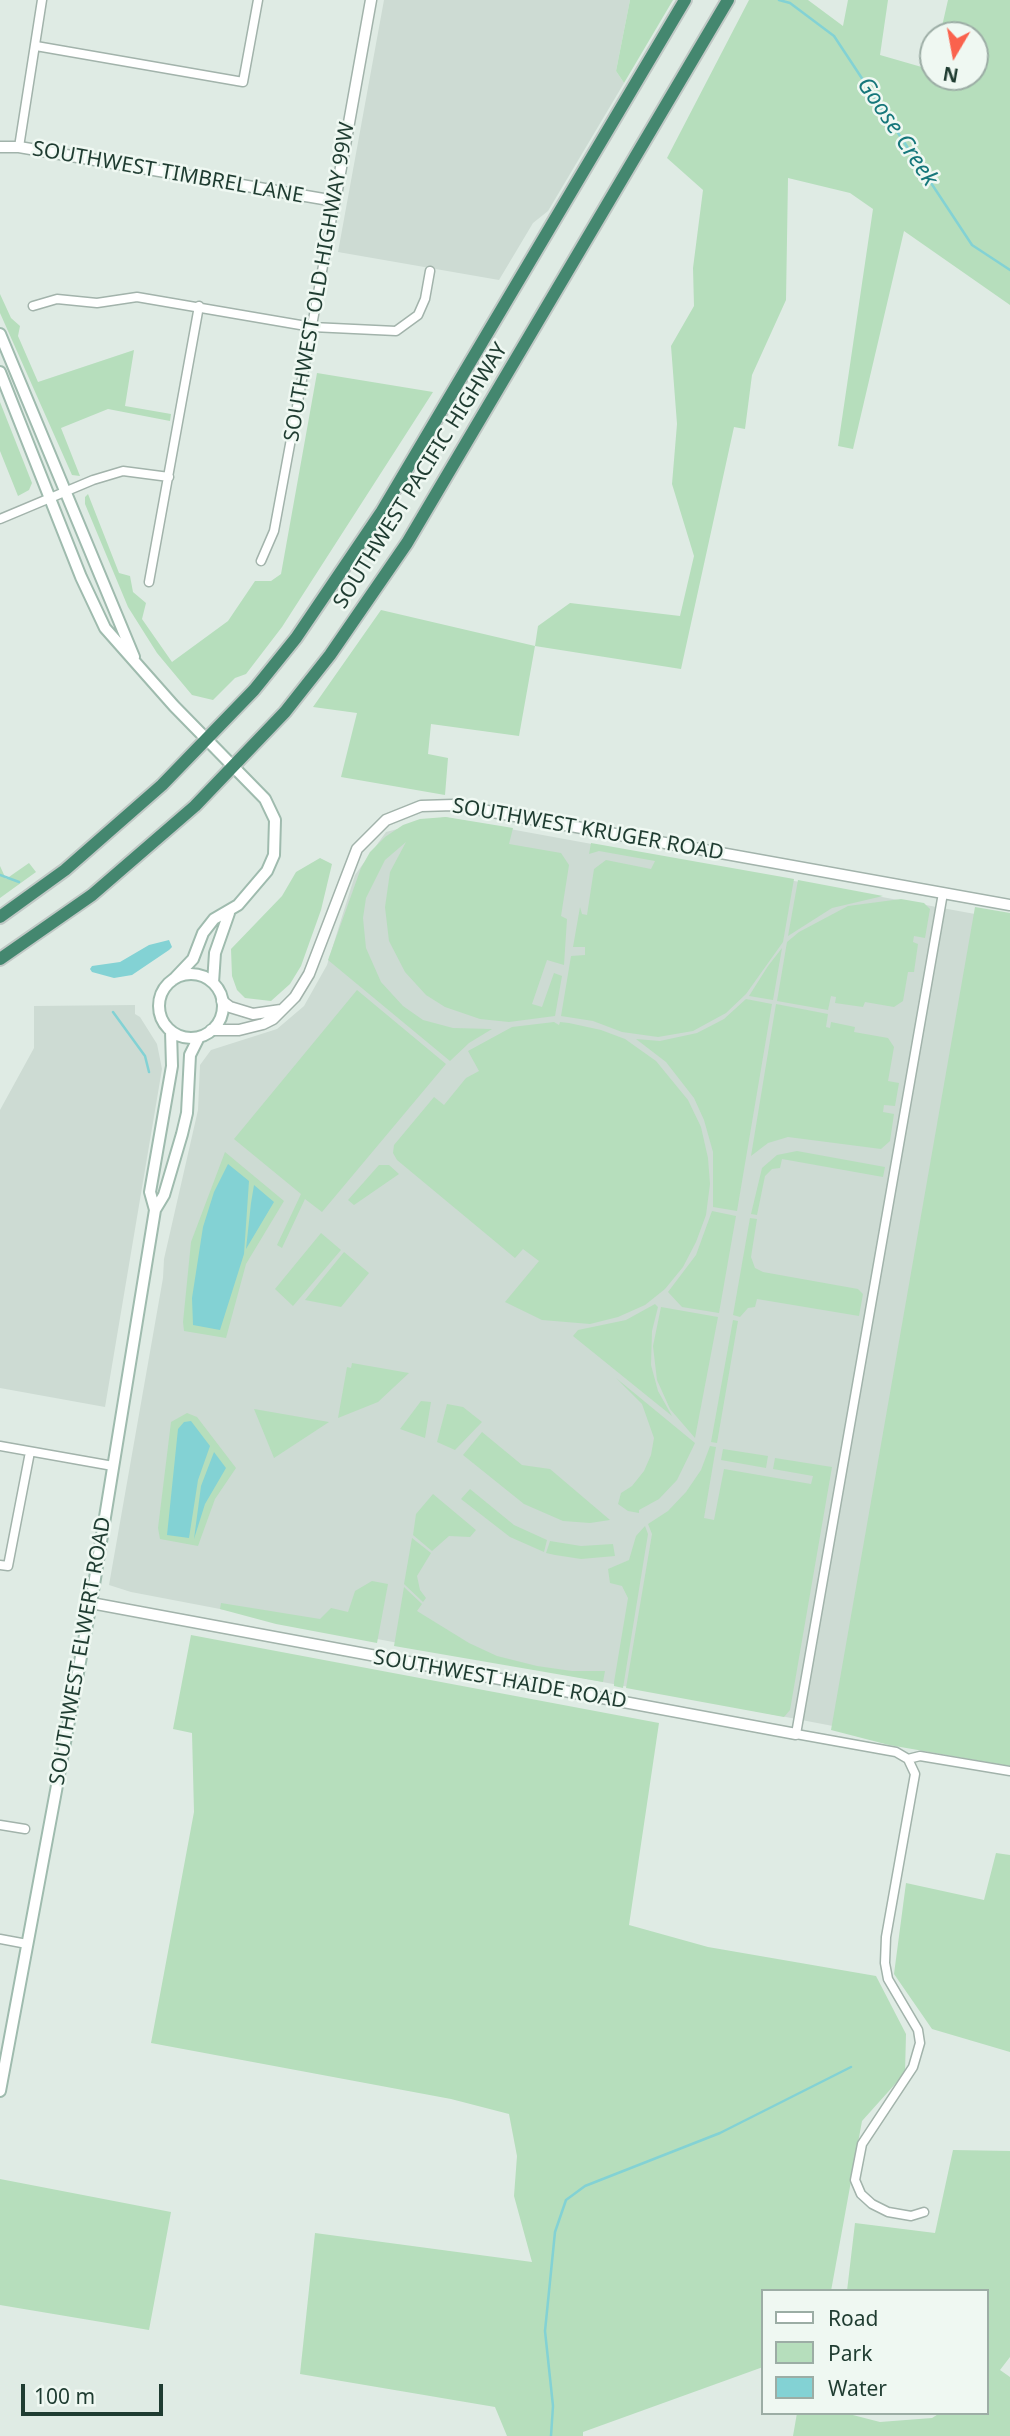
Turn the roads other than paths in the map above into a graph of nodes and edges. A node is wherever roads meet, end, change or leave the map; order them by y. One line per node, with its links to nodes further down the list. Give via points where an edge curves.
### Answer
1 (42, 0): 6 (street)
2 (258, 0): 6 (street, via 243,82)
3 (371, 0): 9 (street, SOUTHWEST OLD HIGHWAY 99W)
4 (685, 0): 23 (highway, SOUTHWEST PACIFIC HIGHWAY, via 368,535 296,638)
5 (727, 0): 24 (highway, SOUTHWEST PACIFIC HIGHWAY, via 379,587 285,712)
6 (36, 46): 8 (street)
7 (0, 147): 8 (street, SOUTHWEST TIMBREL LANE)
8 (19, 147): 9 (street, SOUTHWEST TIMBREL LANE)
9 (335, 201): 13 (street, SOUTHWEST OLD HIGHWAY 99W)
10 (430, 271): 13 (street, via 418,315 396,331)
11 (33, 306): 12 (street, via 57,299 97,303 137,297)
12 (199, 306): 13 (street); 16 (street)
13 (312, 327): 20 (street, SOUTHWEST OLD HIGHWAY 99W, via 274,531)
14 (0, 334): 17 (main road)
15 (0, 372): 18 (main road)
16 (169, 477): 17 (street, via 123,471); 21 (street)
17 (64, 492): 18 (street); 22 (main road)
18 (50, 499): 19 (street); 22 (main road, via 97,615 113,640)
19 (0, 519)
20 (261, 561)
21 (149, 582)
22 (135, 660): 23 (main road)
23 (207, 740): 24 (main road); 28 (highway, SOUTHWEST PACIFIC HIGHWAY, via 104,838)
24 (234, 767): 27 (main road, via 265,799 276,833 267,871); 29 (highway, SOUTHWEST PACIFIC HIGHWAY, via 118,874)
25 (943, 893): 26 (street, SOUTHWEST KRUGER ROAD); 33 (street, SOUTHWEST KRUGER ROAD, via 454,805 421,806 386,820 357,849 306,981); 43 (street)
26 (1010, 905)
27 (229, 913): 30 (main road, via 214,919 193,959); 31 (main road, via 215,953)
28 (0, 917)
29 (0, 959)
30 (174, 979): 31 (main road, via 194,974); 35 (main road, via 159,1002 159,1013)
31 (213, 983): 32 (main road)
32 (222, 1001): 33 (street, via 253,1014); 34 (main road, via 222,1012)
33 (281, 1010): 34 (street, SOUTHWEST KRUGER ROAD, via 263,1024)
34 (212, 1030): 36 (main road)
35 (171, 1031): 36 (main road); 37 (main road, SOUTHWEST ELWERT ROAD, via 172,1066 150,1192)
36 (199, 1037): 37 (main road, SOUTHWEST ELWERT ROAD, via 190,1055 182,1134)
37 (155, 1210): 40 (main road, SOUTHWEST ELWERT ROAD)
38 (0, 1447): 39 (street)
39 (30, 1452): 40 (street); 41 (street, via 8,1566)
40 (113, 1466): 42 (main road, SOUTHWEST ELWERT ROAD)
41 (0, 1565)
42 (91, 1603): 43 (street, SOUTHWEST HAIDE ROAD); 49 (main road, SOUTHWEST ELWERT ROAD)
43 (796, 1734): 44 (street, SOUTHWEST HAIDE ROAD, via 896,1752)
44 (908, 1759): 45 (street, SOUTHWEST HAIDE ROAD, via 920,1756); 51 (street, via 915,1774 886,1937 886,1963 888,1979 918,2031 920,2043 913,2067 862,2144 855,2180 861,2194 888,2212 911,2216)
45 (1010, 1772)
46 (0, 1825): 47 (street)
47 (25, 1829)
48 (0, 1939): 49 (street)
49 (27, 1944): 50 (main road, SOUTHWEST ELWERT ROAD)
50 (0, 2091)
51 (924, 2212)

